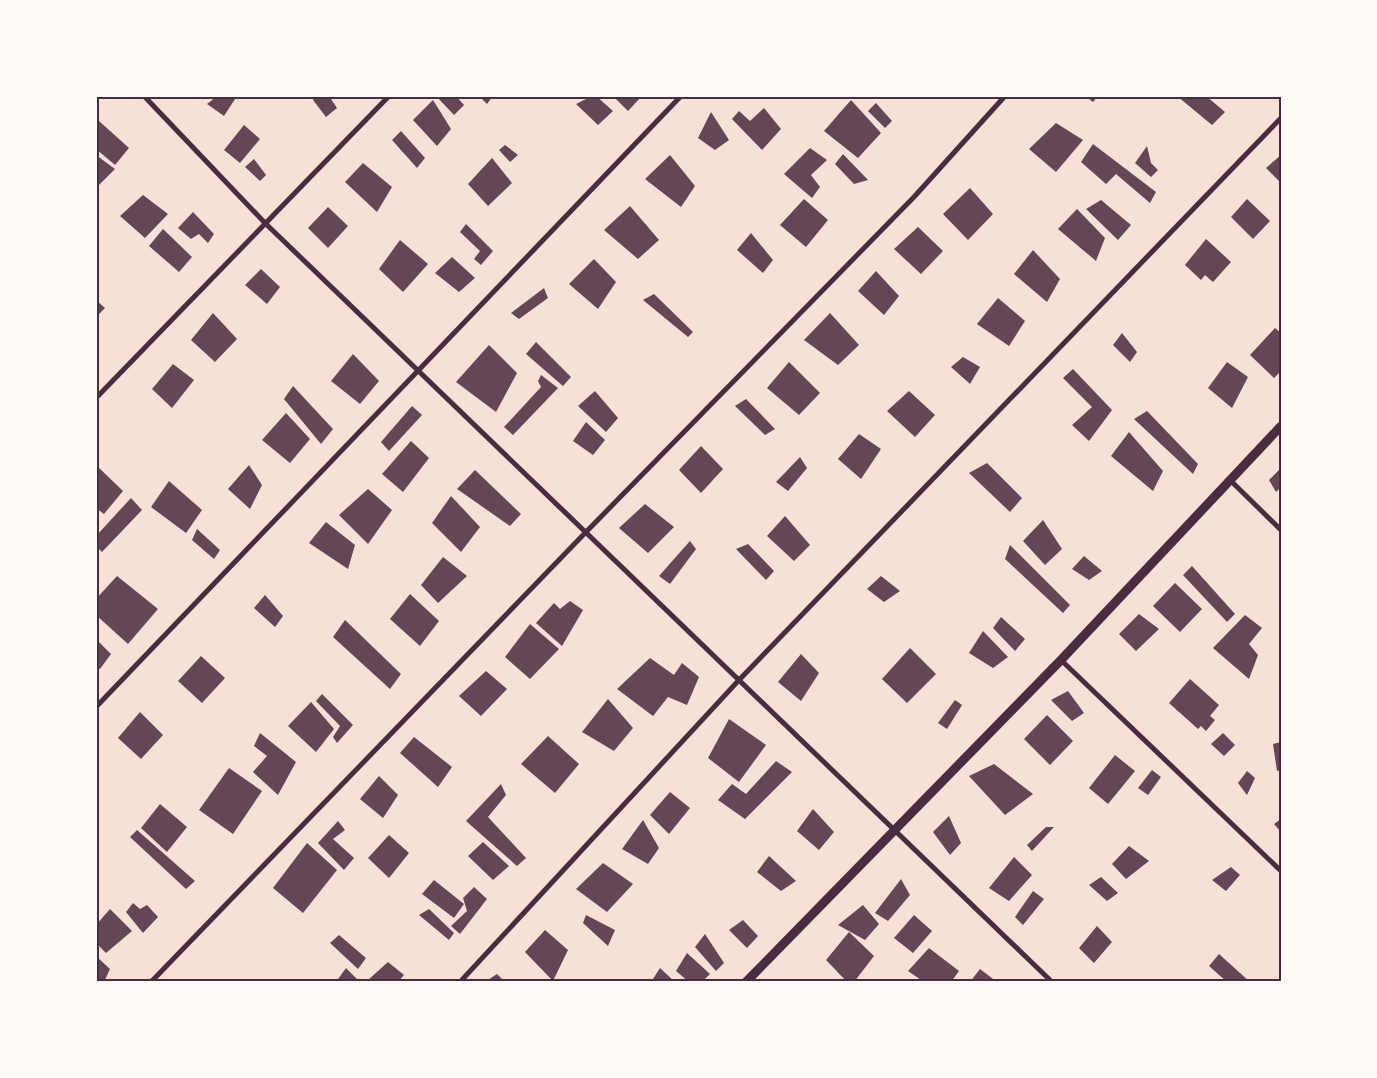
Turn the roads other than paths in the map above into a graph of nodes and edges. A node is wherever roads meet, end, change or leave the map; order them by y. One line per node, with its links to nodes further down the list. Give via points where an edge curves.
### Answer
1 (144, 96): 6 (street)
2 (389, 96): 6 (street)
3 (681, 96): 7 (street)
4 (1005, 96): 12 (street, via 914,197)
5 (1281, 118): 14 (street)
6 (265, 223): 7 (street); 8 (street)
7 (418, 370): 12 (street); 15 (street)
8 (96, 398)
9 (1281, 426): 10 (street)
10 (1230, 480): 11 (street); 13 (street)
11 (1281, 530)
12 (586, 532): 14 (street); 18 (street)
13 (1061, 660): 16 (street); 17 (street)
14 (739, 680): 16 (street); 19 (street)
15 (96, 707)
16 (895, 829): 20 (street); 21 (street)
17 (1281, 871)
18 (152, 982)
19 (460, 982)
20 (746, 982)
21 (1052, 982)

